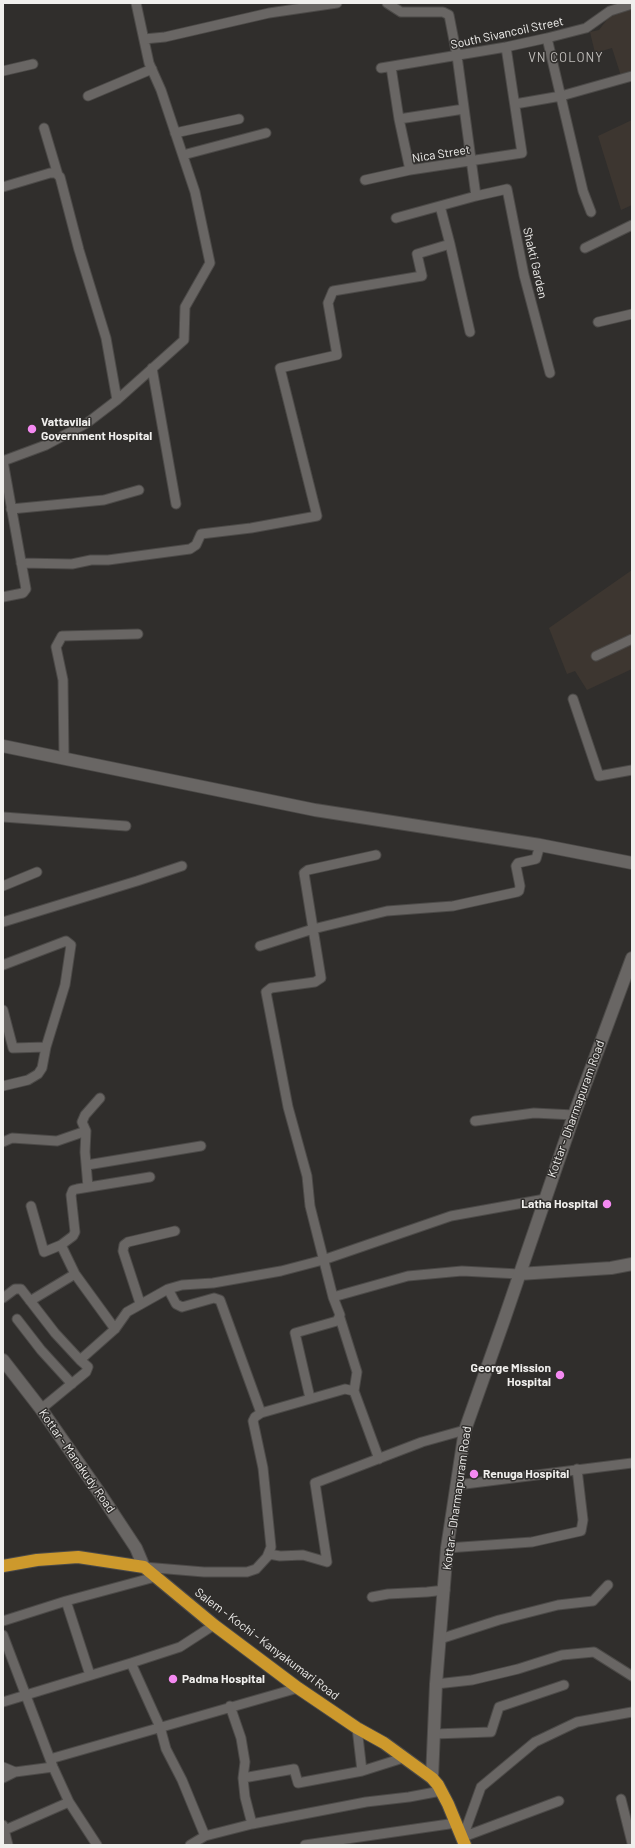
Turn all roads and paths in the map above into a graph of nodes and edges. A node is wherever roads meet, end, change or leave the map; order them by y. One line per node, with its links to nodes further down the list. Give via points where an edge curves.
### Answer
1 (136, 3): 7 (street)
2 (337, 3): 5 (street)
3 (387, 3): 9 (street, via 401,12 447,13 451,20)
4 (632, 4): 6 (street, South Sivancoil Street, via 610,11 586,28)
5 (295, 7): 7 (street, via 165,37)
6 (547, 38): 8 (street, South Sivancoil Street); 17 (street)
7 (144, 39): 13 (street)
8 (506, 48): 9 (street, South Sivancoil Street); 18 (street)
9 (457, 56): 11 (street, South Sivancoil Street); 19 (street)
10 (32, 64): 14 (street)
11 (391, 67): 12 (street, South Sivancoil Street); 20 (street)
12 (381, 68)
13 (152, 69): 16 (street); 23 (street)
14 (3, 71)
15 (632, 76): 17 (street)
16 (88, 96)
17 (561, 96): 18 (street); 33 (street, via 583,191)
18 (515, 104): 26 (street, Nica Street, via 522,153)
19 (464, 109): 20 (street); 26 (street)
20 (399, 119): 27 (street)
21 (238, 120): 23 (street)
22 (44, 128): 28 (street)
23 (175, 133): 25 (street)
24 (266, 133): 25 (street)
25 (183, 155): 41 (street, via 195,192 210,263 185,307 184,340)
26 (470, 161): 27 (street, Nica Street); 31 (street)
27 (410, 170): 29 (street, Nica Street)
28 (58, 175): 30 (street, via 54,172); 43 (street, via 106,338)
29 (365, 180)
30 (3, 187)
31 (476, 196): 32 (street); 42 (street, Shakti Garden, via 507,189 524,275)
32 (440, 206): 34 (street); 36 (street)
33 (591, 212)
34 (396, 218)
35 (632, 225): 37 (street)
36 (450, 244): 40 (street); 48 (street, via 417,254 422,276 333,291 328,303 337,355 280,368 317,516 200,534 196,545 190,550 72,564)
37 (585, 248)
38 (632, 314): 39 (street)
39 (598, 322)
40 (470, 332)
41 (152, 368): 43 (street); 46 (street)
42 (550, 372)
43 (117, 400): 44 (street, via 87,423 53,441)
44 (3, 461): 47 (street)
45 (139, 490): 47 (street, via 104,500)
46 (176, 504)
47 (11, 509): 48 (street)
48 (21, 563): 49 (street, via 25,592)
49 (3, 597)
50 (138, 634): 55 (street, via 62,636 56,647 62,680)
51 (632, 639): 52 (street)
52 (596, 656)
53 (573, 699): 56 (street, via 599,776)
54 (3, 746): 55 (main road)
55 (64, 759): 59 (main road, via 315,810)
56 (632, 770)
57 (3, 816): 58 (street)
58 (126, 826)
59 (540, 845): 61 (main road); 66 (street, via 536,859 516,866 520,886 518,892 453,906 387,911)
60 (376, 855): 66 (street, via 304,873)
61 (632, 863)
62 (182, 866): 65 (street)
63 (37, 872): 64 (street)
64 (3, 886)
65 (3, 922)
66 (313, 929): 67 (street); 86 (street, via 320,979 315,982 271,988 266,992 288,1107 307,1176 310,1206)
67 (260, 946)
68 (632, 958): 74 (main road, Kottar - Dharmapuram Road)
69 (3, 965): 71 (street, via 66,941 71,945 65,985)
70 (3, 1010): 71 (street, via 13,1048)
71 (46, 1047): 72 (street, via 42,1068 38,1074 28,1080)
72 (3, 1086)
73 (100, 1098): 76 (street, via 82,1122)
74 (574, 1115): 75 (street, via 534,1113); 82 (main road, Kottar - Dharmapuram Road)
75 (475, 1121)
76 (86, 1131): 77 (street, via 58,1141 12,1138); 79 (street)
77 (3, 1142)
78 (201, 1146): 79 (street)
79 (87, 1165): 81 (street)
80 (150, 1176): 81 (street)
81 (88, 1187): 85 (street, via 72,1192 75,1232)
82 (545, 1198): 86 (street, via 451,1216); 89 (main road, Kottar - Dharmapuram Road)
83 (31, 1206): 85 (street, via 44,1252)
84 (176, 1231): 94 (street, via 124,1245 123,1251)
85 (61, 1245): 88 (street)
86 (323, 1260): 90 (street, via 282,1271 213,1283 182,1284); 91 (street)
87 (632, 1264): 89 (main road, via 611,1268)
88 (75, 1274): 93 (street); 97 (street)
89 (519, 1274): 91 (street, via 462,1271 408,1276); 105 (main road, Kottar - Dharmapuram Road)
90 (168, 1289): 94 (street); 104 (street, via 176,1304 182,1307 214,1298 220,1300)
91 (333, 1297): 95 (street)
92 (3, 1298): 93 (street, via 15,1289 21,1289)
93 (30, 1301): 99 (street)
94 (140, 1303): 97 (street, via 126,1312)
95 (340, 1318): 101 (street, via 357,1372); 102 (street, via 335,1322 295,1333)
96 (17, 1319): 100 (street)
97 (115, 1329): 99 (street)
98 (3, 1360): 103 (main road, Kottar - Manakudy Road)
99 (80, 1360): 100 (street, via 87,1365 88,1370)
100 (72, 1384): 103 (street)
101 (354, 1391): 102 (street, via 345,1390); 106 (street)
102 (310, 1398): 104 (street)
103 (41, 1410): 113 (main road, Kottar - Manakudy Road, via 136,1548)
104 (261, 1413): 111 (street, via 253,1421 264,1468 271,1547)
105 (465, 1430): 106 (street, via 422,1442); 109 (main road, Kottar - Dharmapuram Road)
106 (379, 1459): 111 (street, via 314,1483 327,1562 303,1555)
107 (632, 1463): 108 (street)
108 (576, 1469): 109 (street); 110 (street, via 583,1520 581,1531 532,1542)
109 (457, 1484): 110 (main road, Kottar - Dharmapuram Road)
110 (447, 1548): 116 (main road, Kottar - Dharmapuram Road)
111 (269, 1554): 113 (street, via 256,1569 247,1572 204,1572)
112 (3, 1566): 113 (highway, via 78,1557)
113 (144, 1567): 114 (highway, Salem - Kochi - Kanyakumari Road)
114 (155, 1577): 118 (street); 120 (highway, Salem - Kochi - Kanyakumari Road)
115 (608, 1585): 122 (street, via 593,1601 558,1605)
116 (445, 1590): 117 (street); 122 (main road, Kottar - Dharmapuram Road)
117 (372, 1597)
118 (66, 1601): 119 (street); 125 (street)
119 (3, 1621)
120 (214, 1625): 124 (street, via 180,1647); 129 (highway, Salem - Kochi - Kanyakumari Road)
121 (3, 1636): 123 (street)
122 (440, 1639): 127 (main road, Kottar - Dharmapuram Road)
123 (6, 1650): 130 (street)
124 (131, 1663): 125 (street); 134 (street)
125 (90, 1675): 130 (street)
126 (632, 1676): 127 (street, via 594,1652 562,1655 472,1680)
127 (436, 1684): 136 (main road, Kottar - Dharmapuram Road)
128 (564, 1685): 136 (street, via 499,1708 491,1732)
129 (298, 1688): 132 (street); 135 (highway, Salem - Kochi - Kanyakumari Road)
130 (27, 1694): 131 (street); 138 (street)
131 (3, 1702)
132 (230, 1706): 134 (street); 143 (street, via 245,1762)
133 (632, 1712): 153 (street, via 577,1722 535,1742 481,1787)
134 (160, 1727): 138 (street); 152 (street, via 166,1749)
135 (357, 1728): 137 (highway, Salem - Kochi - Kanyakumari Road, via 384,1743); 140 (street)
136 (434, 1734): 144 (main road, Kottar - Dharmapuram Road)
137 (403, 1758): 140 (street); 144 (highway, Salem - Kochi - Kanyakumari Road)
138 (51, 1763): 141 (street); 148 (street)
139 (3, 1767): 141 (street)
140 (362, 1771): 143 (street, via 298,1783 294,1769)
141 (15, 1772): 142 (street)
142 (3, 1778)
143 (244, 1778): 150 (street, via 245,1797)
144 (432, 1778): 145 (highway, Salem - Kochi - Kanyakumari Road)
145 (441, 1791): 149 (highway, Salem - Kochi - Kanyakumari Road); 150 (street, via 366,1802)
146 (621, 1799): 154 (street)
147 (559, 1801): 153 (street)
148 (69, 1802): 151 (street); 155 (street)
149 (456, 1823): 153 (highway, Salem - Kochi - Kanyakumari Road); 158 (street)
150 (252, 1824): 152 (street)
151 (4, 1828): 156 (street)
152 (205, 1836): 157 (street)
153 (462, 1843)
154 (632, 1843)
155 (94, 1844)
156 (7, 1845)
157 (190, 1845)
158 (306, 1845)

